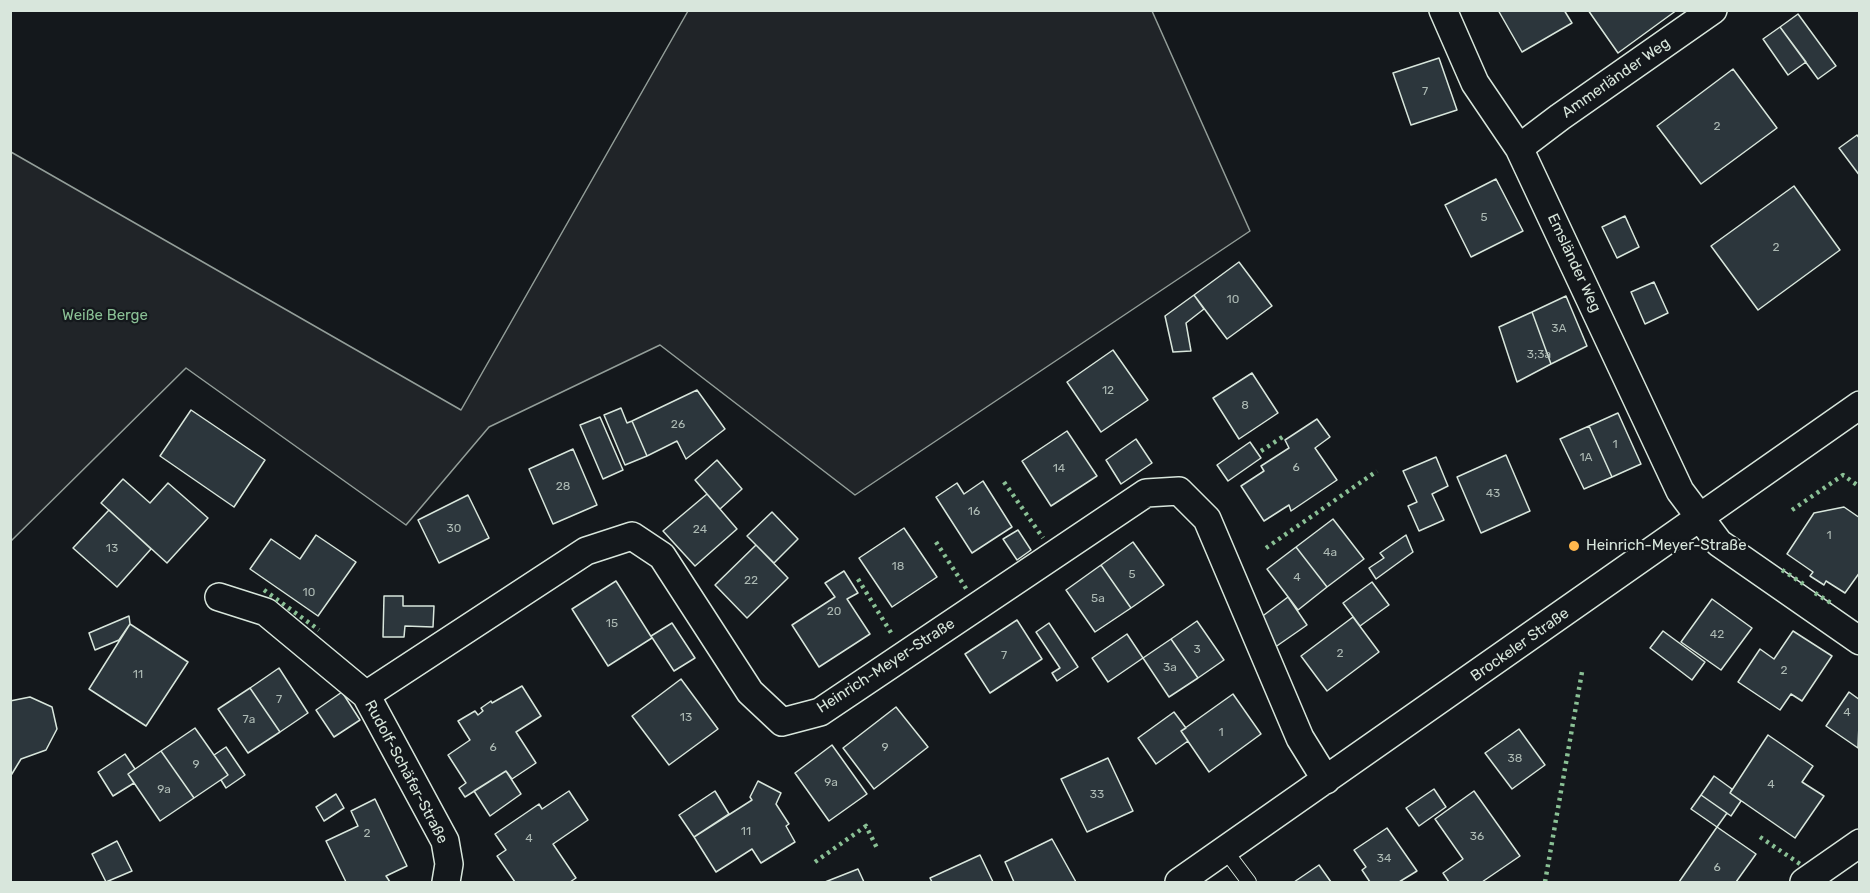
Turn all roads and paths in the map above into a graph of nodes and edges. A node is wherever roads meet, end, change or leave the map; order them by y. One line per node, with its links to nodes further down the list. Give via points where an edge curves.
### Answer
1 (1443, 10): 3 (street, Emsländer Weg, via 1475,83)
2 (1713, 10): 3 (street, Ammerländer Weg)
3 (1520, 148): 5 (street, Emsländer Weg, via 1680,491)
4 (1860, 405): 5 (street, Brockeler Straße)
5 (1700, 519): 7 (street, Emsländer Weg, via 1719,543); 9 (street, Brockeler Straße)
6 (219, 597): 8 (street, Rudolf-Schäfer-Straße, via 266,612)
7 (1860, 641)
8 (366, 695): 9 (street, Heinrich-Meyer-Straße, via 586,551 632,536 662,556 750,692 782,722 820,712 1146,493 1179,491 1207,519 1300,738); 12 (street, Rudolf-Schäfer-Straße, via 445,841 449,864)
9 (1326, 780): 11 (street, Brockeler Straße)
10 (1860, 843): 15 (street)
11 (1225, 850): 13 (street, Brockeler Straße); 14 (lane)
12 (446, 882)
13 (1179, 882)
14 (1249, 882)
15 (1804, 882)

